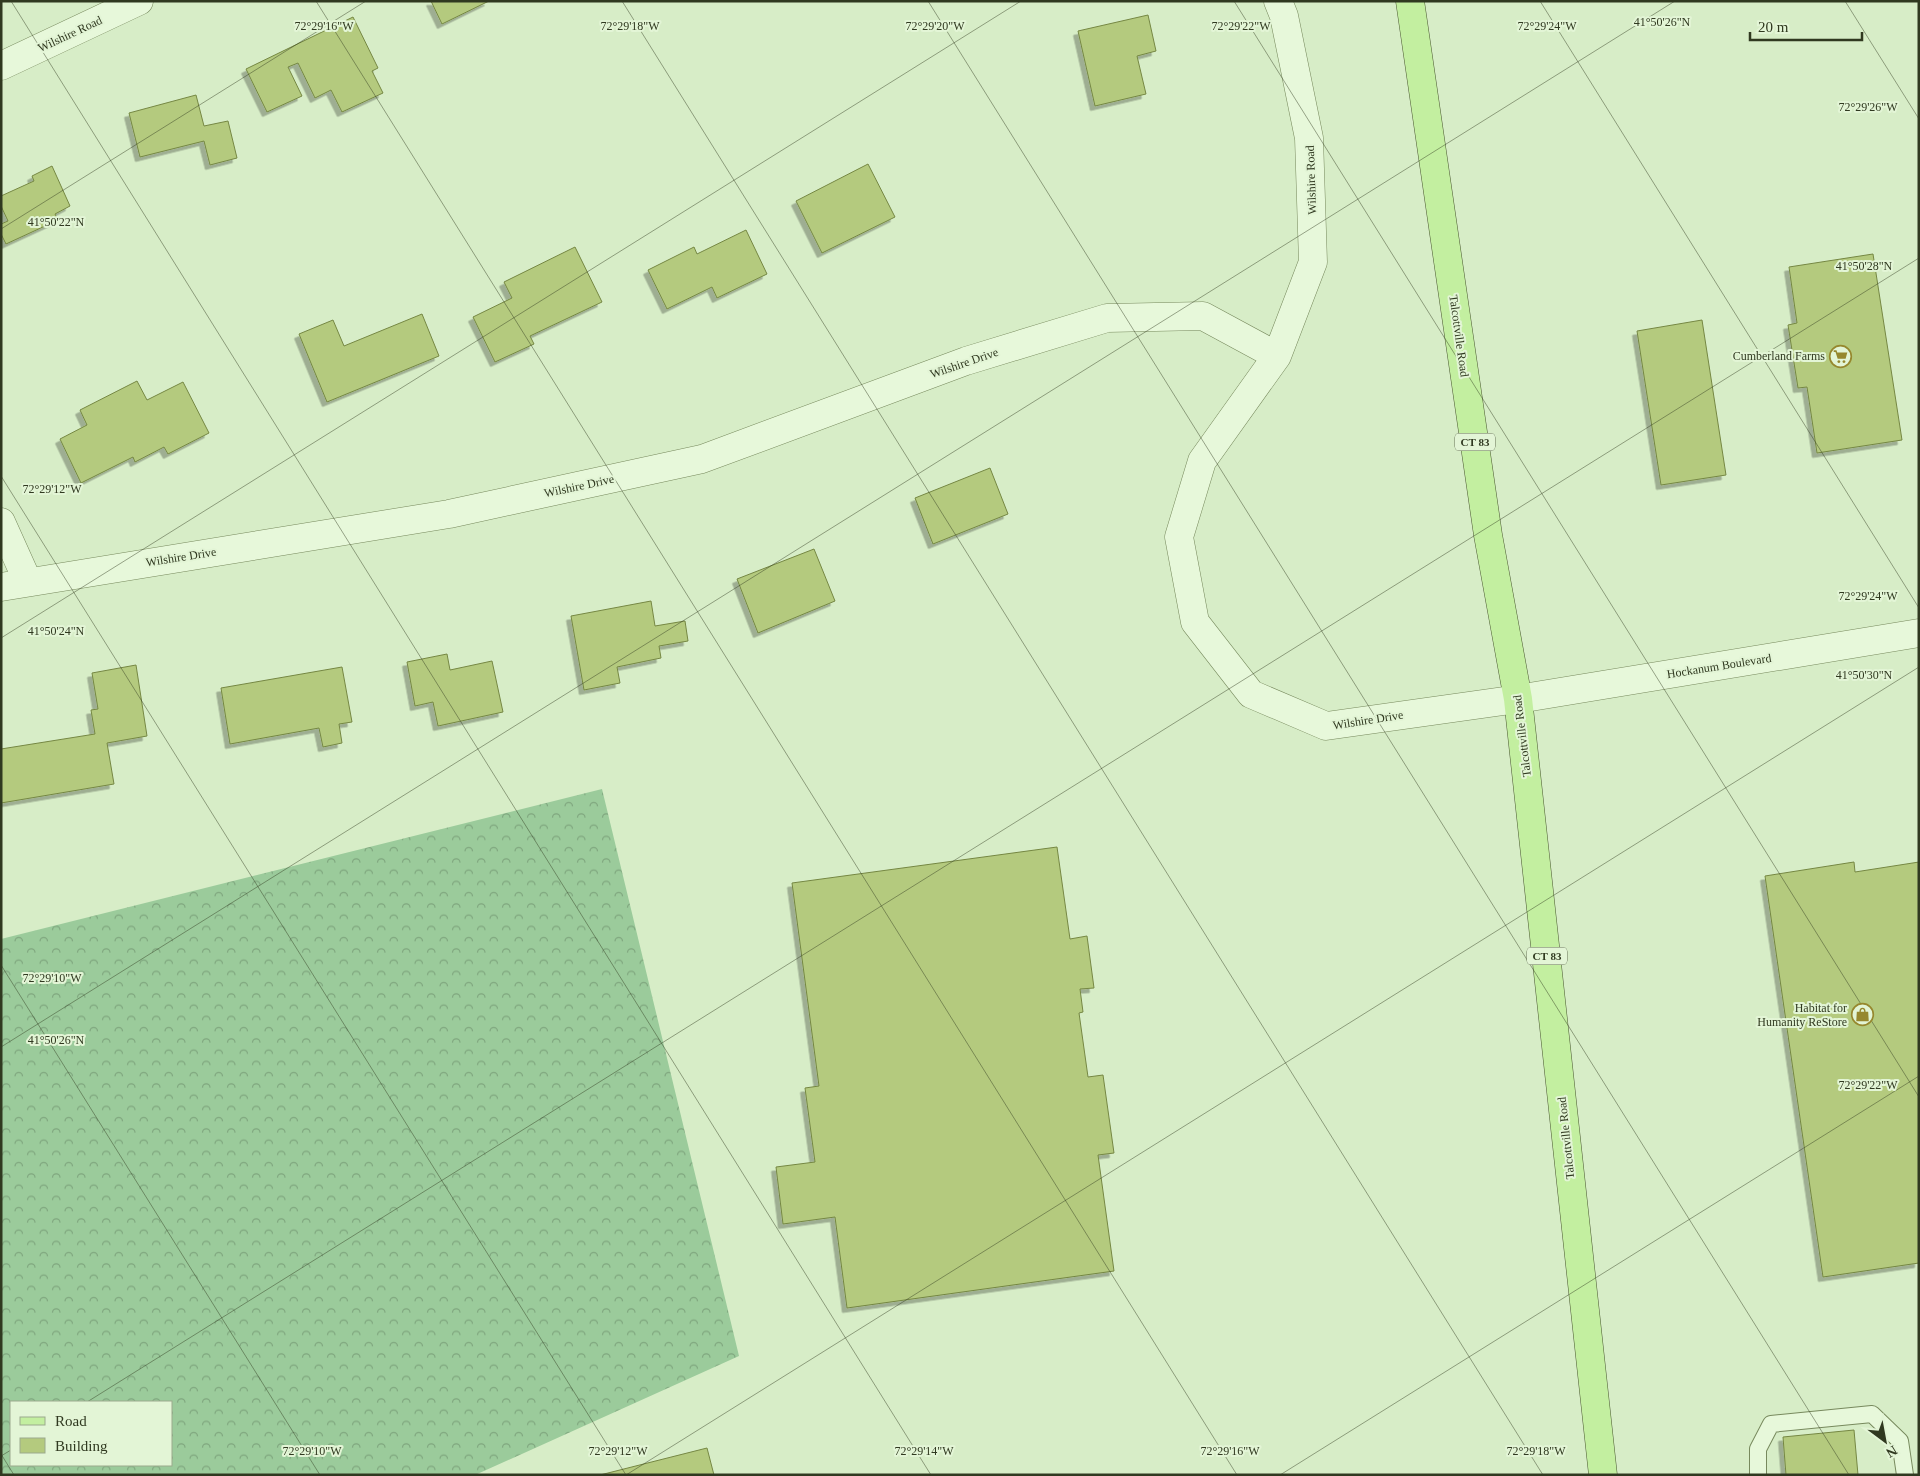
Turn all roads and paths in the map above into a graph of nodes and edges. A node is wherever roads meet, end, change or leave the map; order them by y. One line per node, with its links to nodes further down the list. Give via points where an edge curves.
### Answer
1 (138, 1): 4 (street, Wilshire Road)
2 (1278, 1): 5 (street, Wilshire Road, via 1284,16 1309,138 1313,262)
3 (1410, 1): 10 (main road, Talcottville Road / CT 83, via 1488,535)
4 (1, 66)
5 (1277, 356): 7 (street, Wilshire Drive, via 1203,316 1107,318 966,361 702,459 449,514); 10 (street, Wilshire Drive, via 1202,461 1179,537 1195,622 1251,694 1326,726)
6 (1, 522): 7 (street)
7 (28, 582): 8 (street, Wilshire Drive)
8 (1, 587)
9 (1919, 633): 10 (street, Hockanum Boulevard)
10 (1518, 698): 11 (main road, Talcottville Road / CT 83)
11 (1603, 1475)
12 (1758, 1475): 13 (lane, via 1758,1449 1771,1424 1872,1414 1900,1441)
13 (1905, 1475)

